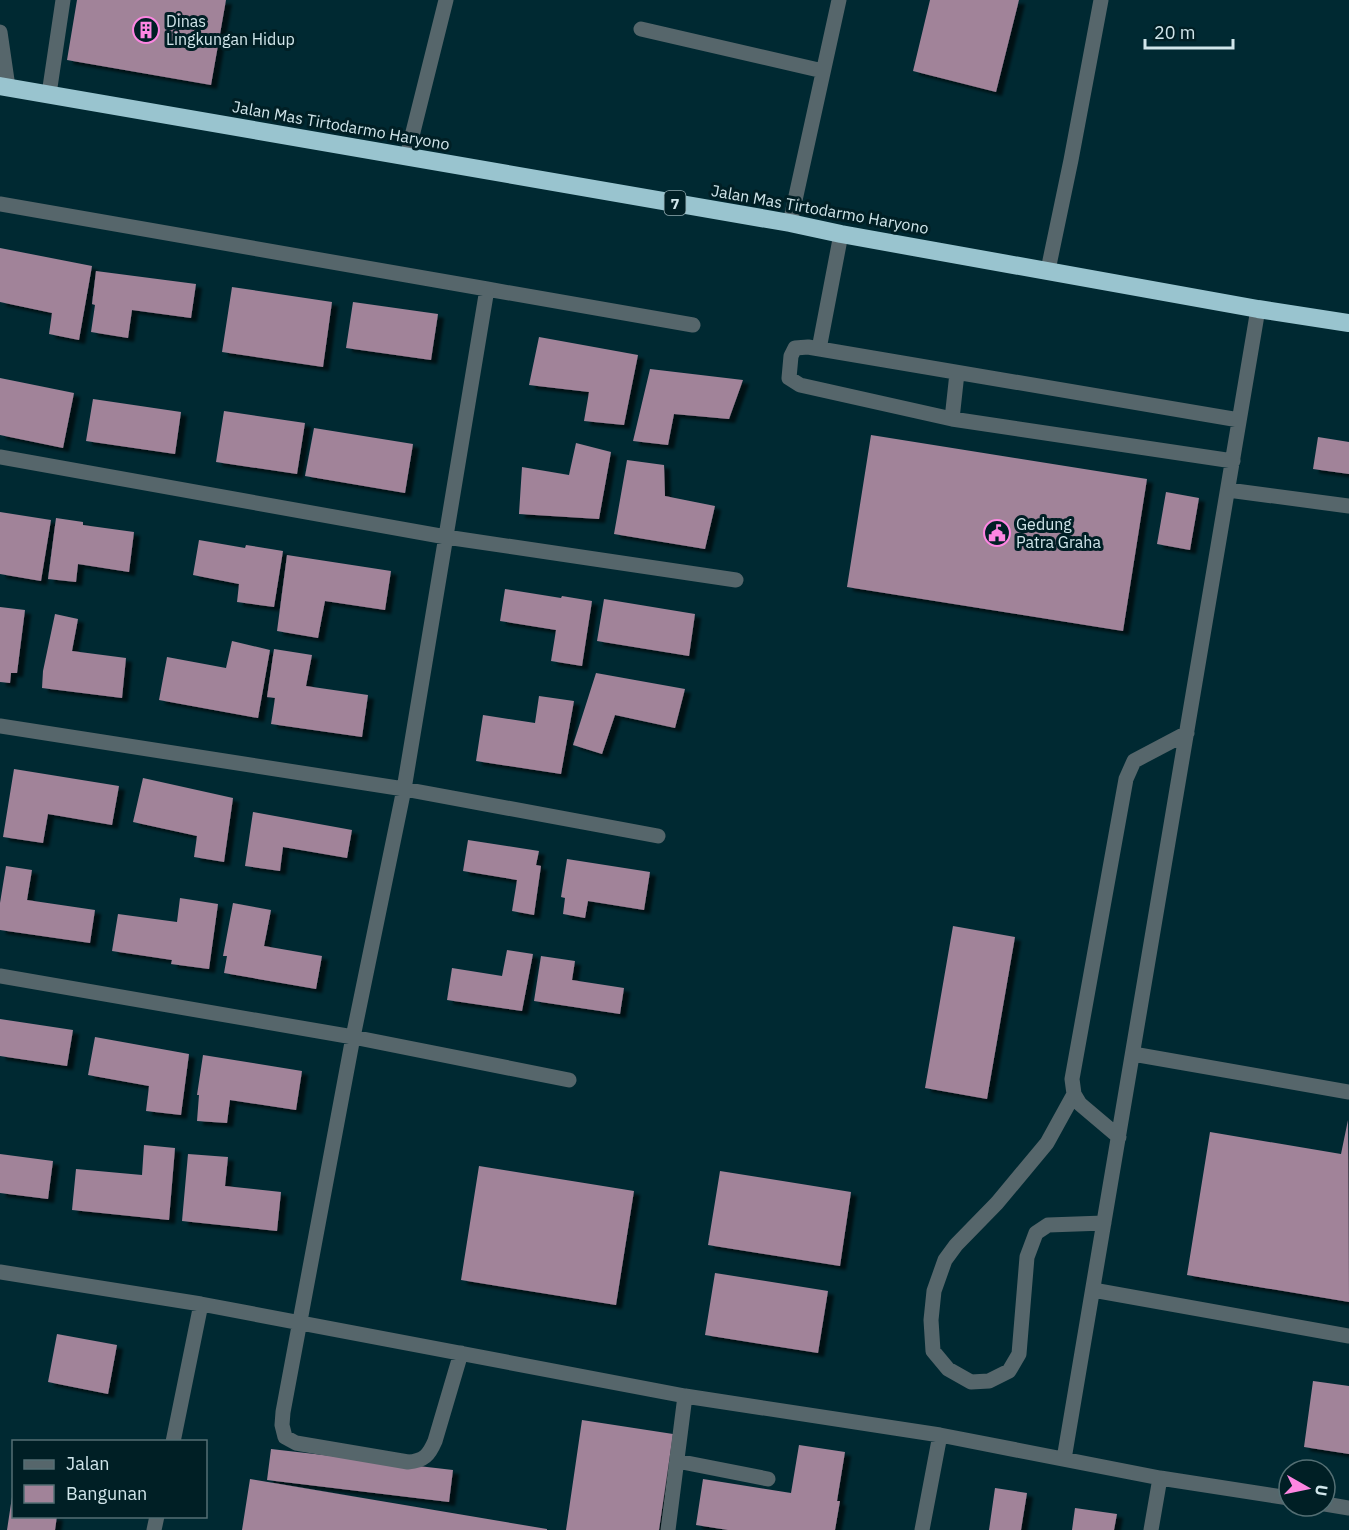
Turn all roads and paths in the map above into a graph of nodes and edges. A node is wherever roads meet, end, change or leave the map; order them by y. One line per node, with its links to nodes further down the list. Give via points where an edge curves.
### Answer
1 (63, 0): 9 (street)
2 (446, 0): 10 (street)
3 (839, 0): 7 (street)
4 (1101, 0): 14 (street)
5 (641, 29): 7 (street)
6 (0, 32): 8 (street)
7 (823, 71): 12 (street)
8 (4, 86): 9 (highway, Jalan Mas Tirtodarmo Haryono / 7)
9 (49, 94): 10 (highway, Jalan Mas Tirtodarmo Haryono / 7)
10 (407, 156): 12 (highway, Jalan Mas Tirtodarmo Haryono / 7)
11 (0, 204): 15 (street)
12 (790, 223): 13 (highway, Jalan Mas Tirtodarmo Haryono / 7)
13 (841, 234): 14 (highway, Jalan Mas Tirtodarmo Haryono / 7); 19 (street)
14 (1048, 270): 16 (highway, Jalan Mas Tirtodarmo Haryono / 7)
15 (487, 289): 18 (street); 27 (street)
16 (1258, 309): 17 (highway, Jalan Mas Tirtodarmo Haryono / 7); 22 (street)
17 (1349, 323)
18 (693, 325)
19 (819, 350): 20 (street); 21 (street, via 795,348 789,378 800,385)
20 (957, 373): 21 (street); 22 (street)
21 (952, 419): 24 (street)
22 (1239, 420): 24 (street)
23 (0, 457): 27 (street)
24 (1233, 461): 25 (street)
25 (1228, 490): 26 (street); 30 (street)
26 (1349, 506)
27 (446, 537): 28 (street); 31 (street)
28 (736, 580)
29 (0, 726): 31 (street)
30 (1187, 733): 35 (street); 38 (street, via 1134,761 1126,779 1072,1079)
31 (404, 789): 32 (street); 34 (street)
32 (658, 836)
33 (0, 976): 34 (street)
34 (353, 1037): 36 (street); 44 (street)
35 (1133, 1054): 37 (street); 39 (street)
36 (569, 1080)
37 (1349, 1092)
38 (1074, 1094): 39 (street, via 1080,1104); 40 (street, via 1047,1143 945,1260 934,1291 933,1352 948,1369 971,1382 989,1381 1009,1371 1018,1354 1027,1257 1036,1233 1048,1224)
39 (1119, 1137): 40 (street)
40 (1104, 1223): 42 (street)
41 (0, 1272): 43 (street)
42 (1093, 1290): 45 (street); 50 (street)
43 (201, 1304): 44 (street); 49 (street)
44 (299, 1322): 46 (street); 46 (street, via 282,1425 285,1437 296,1443 421,1461 435,1441)
45 (1349, 1336)
46 (461, 1353): 47 (street)
47 (685, 1396): 48 (street); 51 (street)
48 (940, 1435): 50 (street); 56 (street)
49 (173, 1440)
50 (1064, 1459): 52 (street)
51 (677, 1461): 53 (street); 55 (street)
52 (1160, 1478): 54 (street); 57 (street)
53 (768, 1479)
54 (1277, 1496)
55 (668, 1530)
56 (922, 1530)
57 (1151, 1530)

